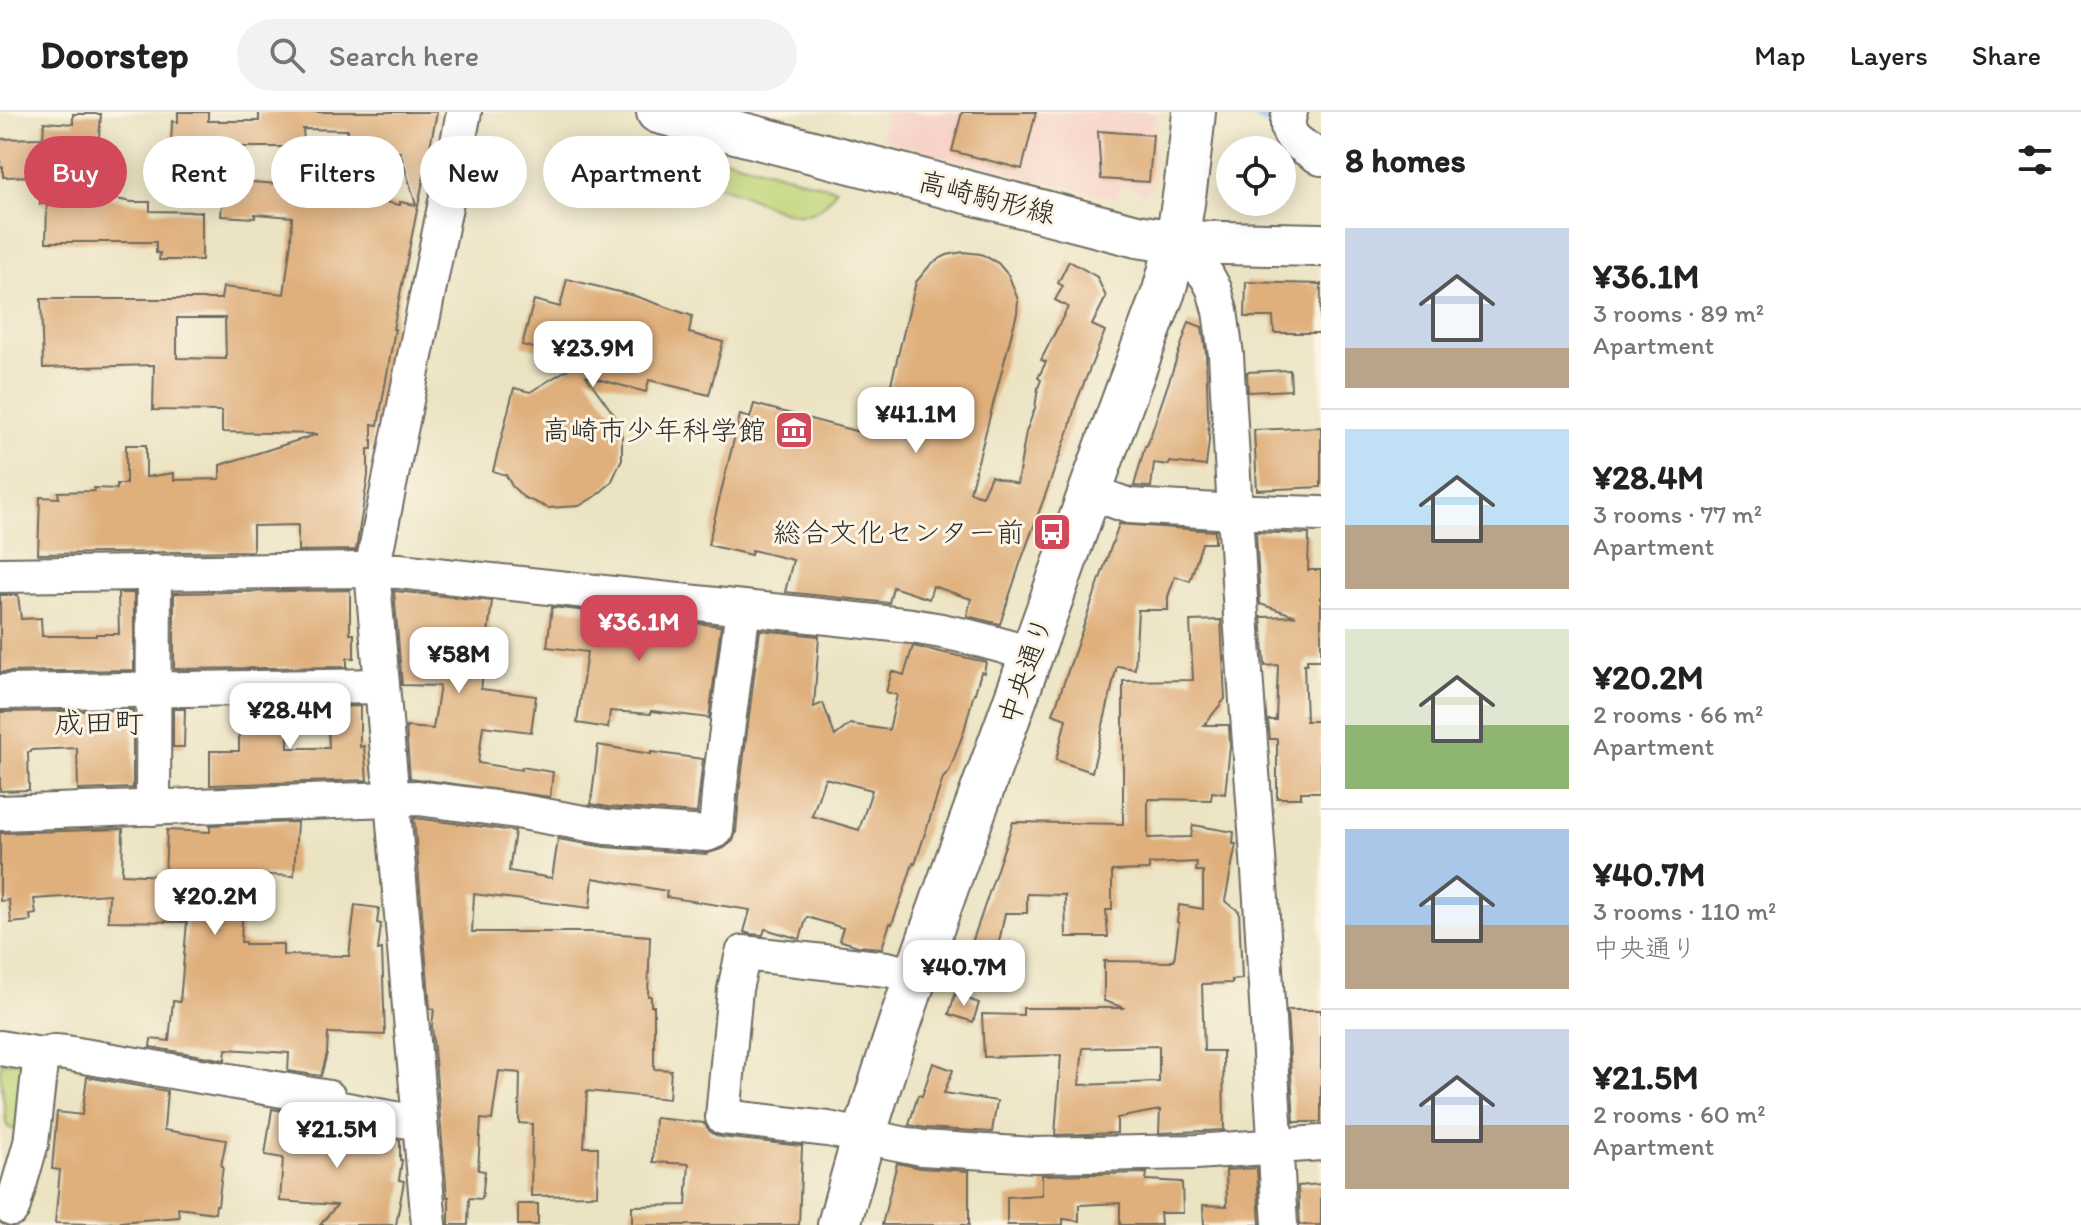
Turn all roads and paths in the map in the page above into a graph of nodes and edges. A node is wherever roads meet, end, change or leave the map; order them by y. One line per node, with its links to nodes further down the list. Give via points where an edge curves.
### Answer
1 (464, 112): 11 (street)
2 (658, 112): 6 (main road, 高崎駒形線)
3 (1194, 112): 6 (main road, 中央通り)
4 (1290, 112): 5 (street, via 1288,133)
5 (1321, 158)
6 (1177, 242): 7 (main road, 高崎駒形線); 8 (main road, 中央通り); 9 (street, via 1207,276 1220,311)
7 (1321, 245)
8 (1090, 492): 9 (street, via 1129,506); 15 (main road, 中央通り)
9 (1235, 512): 10 (street); 28 (street)
10 (1321, 514)
11 (372, 570): 12 (street); 14 (street); 16 (street)
12 (154, 572): 13 (street); 17 (street)
13 (0, 575)
14 (743, 608): 15 (street, via 952,632); 19 (street, via 716,830 707,834 606,827)
15 (1031, 655): 22 (main road, 中央通り)
16 (382, 686): 17 (street); 19 (street)
17 (154, 690): 18 (street); 20 (street)
18 (0, 692)
19 (391, 798): 20 (street); 25 (street)
20 (153, 808): 21 (street)
21 (0, 813)
22 (917, 976): 26 (main road, 中央通り); 26 (street, via 743,953 740,959 723,1117)
23 (0, 1048): 24 (street)
24 (41, 1055): 25 (street, via 66,1053 275,1088 329,1098 331,1107); 30 (street, via 31,1143)
25 (419, 1122): 31 (street)
26 (863, 1135): 28 (street, via 922,1148 1035,1155); 32 (main road, 中央通り)
27 (1321, 1143): 28 (street)
28 (1275, 1147): 33 (street)
29 (0, 1164): 30 (street)
30 (13, 1217)
31 (429, 1225)
32 (839, 1225)
33 (1280, 1225)

